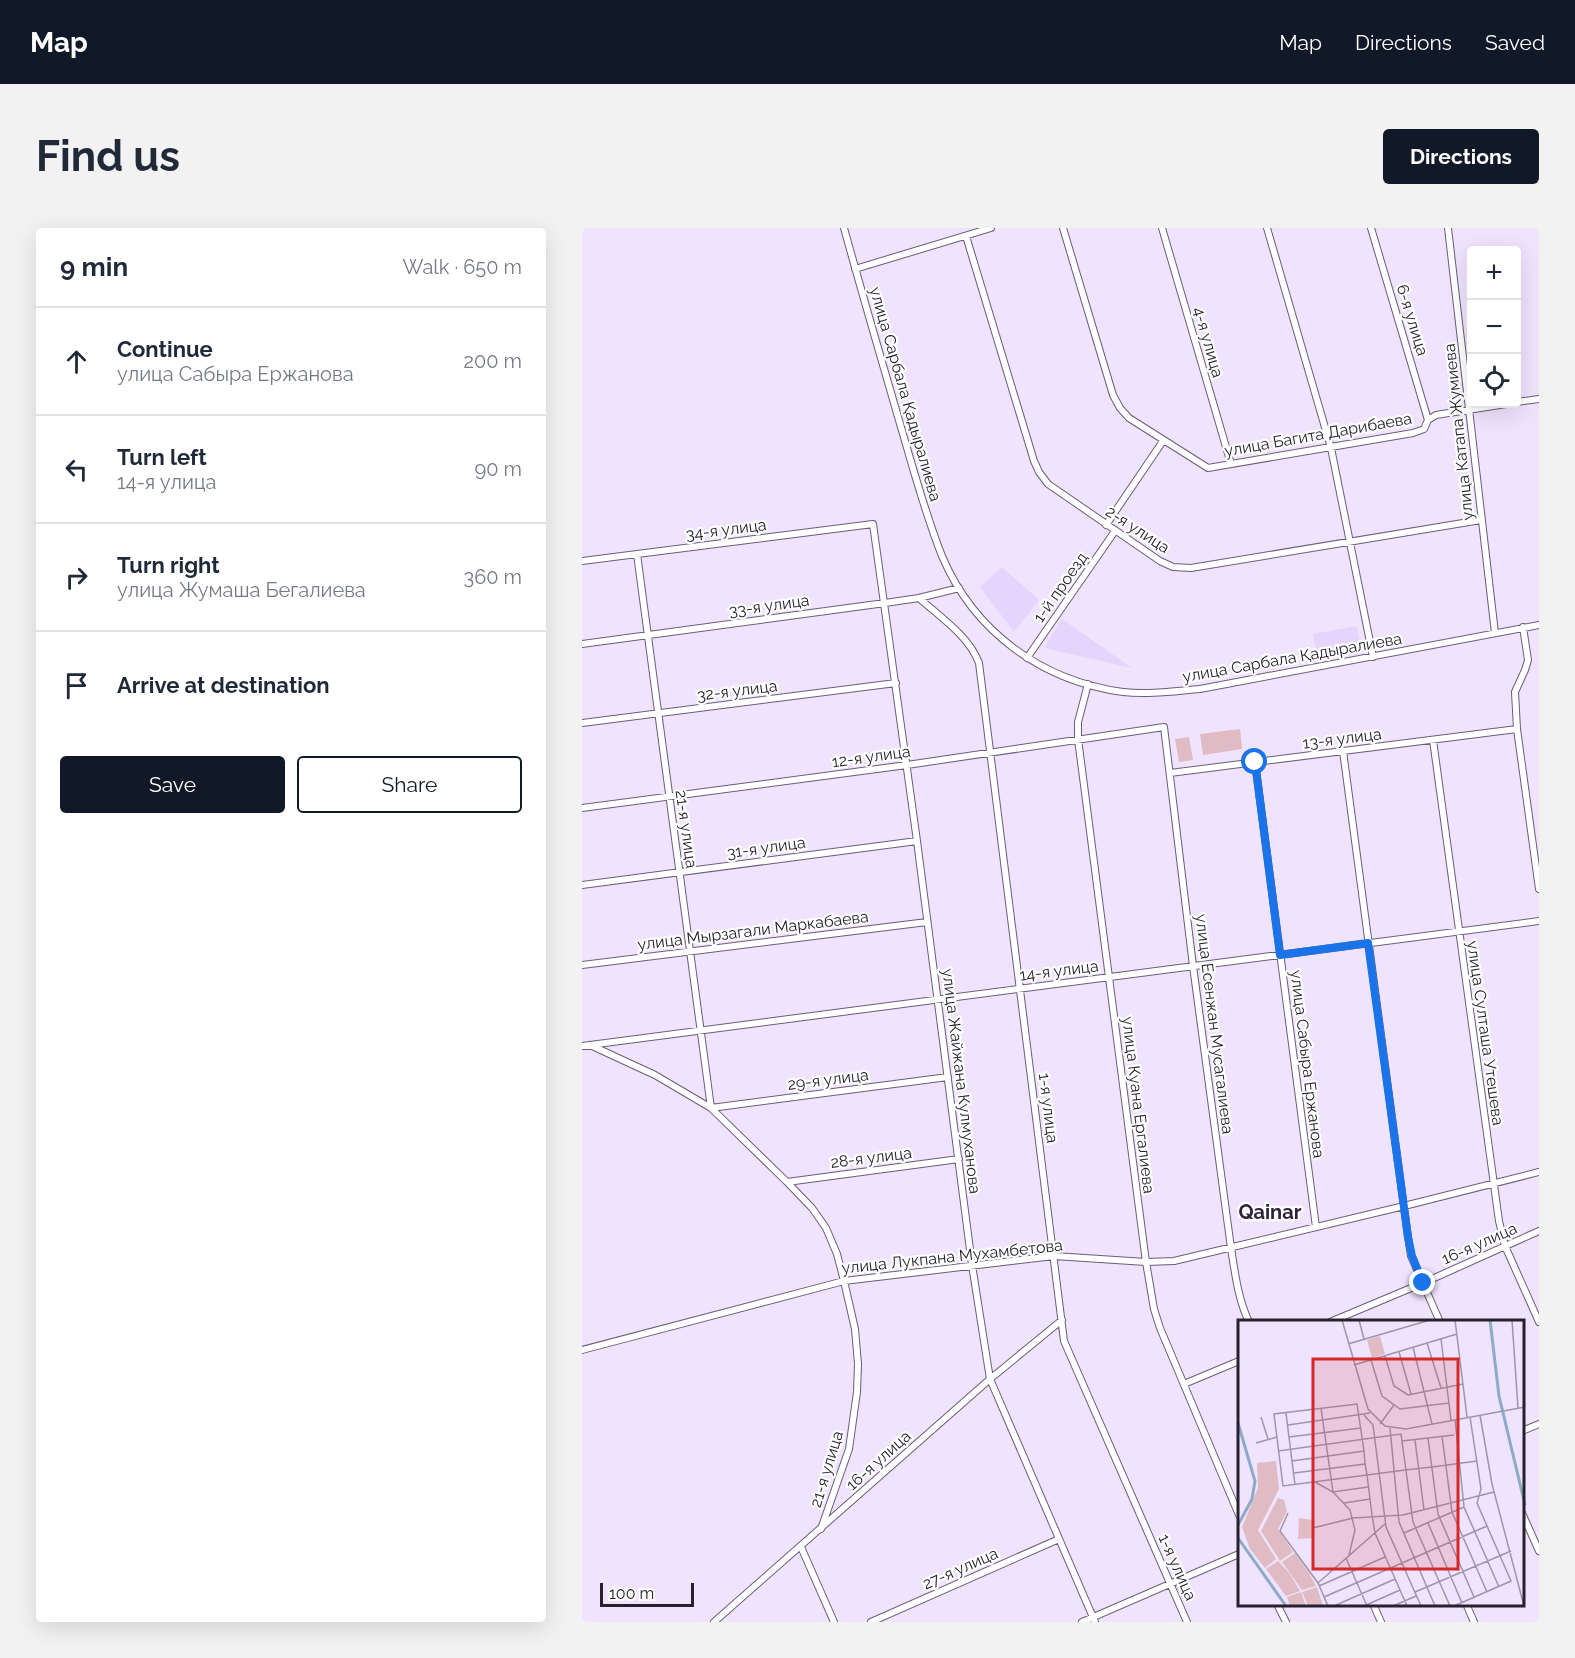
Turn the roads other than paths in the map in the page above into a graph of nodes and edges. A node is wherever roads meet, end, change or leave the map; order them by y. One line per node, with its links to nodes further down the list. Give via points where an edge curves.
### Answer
1 (844, 228): 9 (street, улица Сарбала Қадыралиева)
2 (991, 228): 8 (street)
3 (1063, 228): 15 (street, улица Багита Дарибаева, via 1113,395 1129,418)
4 (1162, 228): 17 (street, 4-я улица)
5 (1267, 228): 16 (street)
6 (1371, 228): 14 (street, 6-я улица)
7 (1448, 228): 10 (street, улица Катапа Жумиева)
8 (966, 236): 9 (street); 20 (street, 2-я улица, via 1036,466 1048,484)
9 (855, 269): 25 (street, улица Сарбала Қадыралиева, via 917,484 943,557)
10 (1467, 391)
11 (1539, 399): 12 (street)
12 (1521, 401)
13 (1469, 408): 14 (street, улица Багита Дарибаева); 18 (street, улица Катапа Жумиева)
14 (1428, 420): 16 (street, улица Багита Дарибаева, via 1424,429 1413,433)
15 (1163, 441): 17 (street, улица Багита Дарибаева, via 1208,468); 20 (street)
16 (1331, 448): 17 (street, улица Багита Дарибаева); 22 (street)
17 (1231, 464)
18 (1481, 520): 22 (street, 2-я улица); 30 (street, улица Катапа Жумиева)
19 (873, 524): 23 (street, 34-я улица); 27 (street, улица Жайжана Кулмуханова)
20 (1106, 525): 21 (street, 2-я улица)
21 (1115, 531): 22 (street, 2-я улица, via 1160,561 1191,568); 34 (street, 1-й проезд)
22 (1351, 542): 33 (street)
23 (637, 554): 24 (street, 34-я улица); 31 (street, 21-я улица)
24 (582, 561)
25 (959, 588): 26 (street, 33-я улица); 34 (street, улица Сарбала Қадыралиева, via 990,628)
26 (919, 598): 27 (street, 33-я улица); 44 (street, 1-я улица, via 975,651)
27 (885, 603): 31 (street, 33-я улица); 35 (street, улица Жайжана Кулмуханова)
28 (1539, 625): 29 (street, улица Сарбала Қадыралиева)
29 (1522, 627): 30 (street, улица Сарбала Қадыралиева); 40 (street, via 1528,660 1515,692)
30 (1495, 633): 33 (street, улица Сарбала Қадыралиева)
31 (648, 635): 32 (street, 33-я улица); 37 (street, 21-я улица)
32 (582, 644)
33 (1373, 657): 36 (street, улица Сарбала Қадыралиева, via 1200,689 1123,692)
34 (1027, 658): 36 (street, улица Сарбала Қадыралиева)
35 (896, 682): 37 (street, 32-я улица); 46 (street, улица Жайжана Кулмуханова)
36 (1089, 684): 41 (street, улица Куана Ергалиева, via 1078,722)
37 (658, 714): 38 (street, 32-я улица); 48 (street, 21-я улица)
38 (582, 723)
39 (1164, 727): 41 (street, 12-я улица); 47 (street, улица Есенжан Мусагалиева)
40 (1517, 729): 42 (street, 13-я улица); 53 (street)
41 (1078, 739): 44 (street, 12-я улица); 62 (street, улица Куана Ергалиева)
42 (1433, 740): 43 (street, 13-я улица); 56 (street, улица Султаша Утешева)
43 (1343, 751): 45 (street, 13-я улица); 57 (street)
44 (991, 753): 46 (street, 12-я улица); 63 (street, 1-я улица)
45 (1255, 762): 47 (street, 13-я улица); 59 (street, улица Сабыра Ержанова)
46 (907, 765): 48 (street, 12-я улица); 50 (street, улица Жайжана Кулмуханова)
47 (1170, 773): 61 (street, улица Есенжан Мусагалиева)
48 (669, 797): 49 (street, 12-я улица); 51 (street, 21-я улица)
49 (582, 808)
50 (917, 841): 51 (street, 31-я улица); 55 (street, улица Жайжана Кулмуханова)
51 (679, 872): 52 (street, 31-я улица); 58 (street, 21-я улица)
52 (582, 885)
53 (1539, 889)
54 (1539, 921): 56 (street, 14-я улица)
55 (927, 922): 58 (street, улица Мырзагали Маркабаева); 64 (street, улица Жайжана Кулмуханова)
56 (1459, 931): 57 (street, 14-я улица); 72 (street, улица Султаша Утешева)
57 (1368, 943): 59 (street, 14-я улица); 73 (street)
58 (690, 951): 60 (street, улица Мырзагали Маркабаева); 65 (street, 21-я улица)
59 (1280, 955): 61 (street, 14-я улица); 74 (street, улица Сабыра Ержанова)
60 (582, 965)
61 (1193, 966): 62 (street, 14-я улица); 77 (street, улица Есенжан Мусагалиева)
62 (1109, 977): 63 (street, 14-я улица); 79 (street, улица Куана Ергалиева)
63 (1020, 989): 64 (street, 14-я улица); 78 (street, 1-я улица)
64 (938, 999): 65 (street, 14-я улица); 67 (street, улица Жайжана Кулмуханова)
65 (700, 1030): 66 (street, 14-я улица); 68 (street, 21-я улица)
66 (586, 1045): 68 (street, 21-я улица, via 655,1075)
67 (948, 1077): 68 (street, 29-я улица); 69 (street, улица Жайжана Кулмуханова)
68 (711, 1108): 71 (street, 21-я улица)
69 (959, 1159): 71 (street, 28-я улица); 80 (street, улица Жайжана Кулмуханова)
70 (1539, 1172): 72 (street, улица Лукпана Мухамбетова)
71 (787, 1182): 81 (street, 21-я улица, via 826,1228)
72 (1493, 1183): 73 (street, улица Лукпана Мухамбетова); 76 (street, улица Султаша Утешева)
73 (1404, 1206): 74 (street, улица Лукпана Мухамбетова); 82 (street, via 1412,1256)
74 (1316, 1227): 77 (street, улица Лукпана Мухамбетова)
75 (1539, 1231): 76 (street, 16-я улица)
76 (1505, 1245): 82 (street, 16-я улица); 87 (street, улица Султаша Утешева)
77 (1231, 1248): 79 (street, улица Лукпана Мухамбетова, via 1174,1261); 85 (street, улица Есенжан Мусагалиева)
78 (1054, 1256): 79 (street, улица Лукпана Мухамбетова); 80 (street, улица Лукпана Мухамбетова); 84 (street, 1-я улица)
79 (1146, 1262): 91 (street, улица Куана Ергалиева, via 1154,1309)
80 (972, 1265): 81 (street, улица Лукпана Мухамбетова); 90 (street, улица Жайжана Кулмуханова)
81 (844, 1281): 88 (street, улица Лукпана Мухамбетова); 96 (street, 21-я улица, via 855,1329 857,1392 849,1449)
82 (1423, 1283): 83 (street, 16-я улица); 86 (street)
83 (1342, 1319)
84 (1062, 1320): 90 (street, 16-я улица); 101 (street, 1-я улица, via 1064,1341)
85 (1248, 1320)
86 (1439, 1320)
87 (1539, 1322)
88 (582, 1350)
89 (1238, 1361): 91 (street)
90 (990, 1378): 96 (street, 16-я улица); 97 (street, улица Жайжана Кулмуханова)
91 (1184, 1384): 94 (street, улица Куана Ергалиева)
92 (1539, 1424): 93 (street)
93 (1524, 1430)
94 (1238, 1513)
95 (1524, 1517): 99 (street)
96 (821, 1529): 98 (street, 16-я улица)
97 (1059, 1539): 105 (street, улица Жайжана Кулмуханова); 108 (street, 27-я улица)
98 (801, 1547): 106 (street, 16-я улица); 107 (street)
99 (1539, 1551)
100 (1238, 1554): 101 (street)
101 (1170, 1584): 105 (street); 110 (street, 1-я улица)
102 (1279, 1607): 111 (street)
103 (1375, 1607): 112 (street)
104 (1468, 1607): 113 (street)
105 (1094, 1620): 109 (street)
106 (714, 1622)
107 (834, 1622)
108 (871, 1622)
109 (1082, 1622)
110 (1187, 1622)
111 (1286, 1622)
112 (1381, 1622)
113 (1474, 1622)

